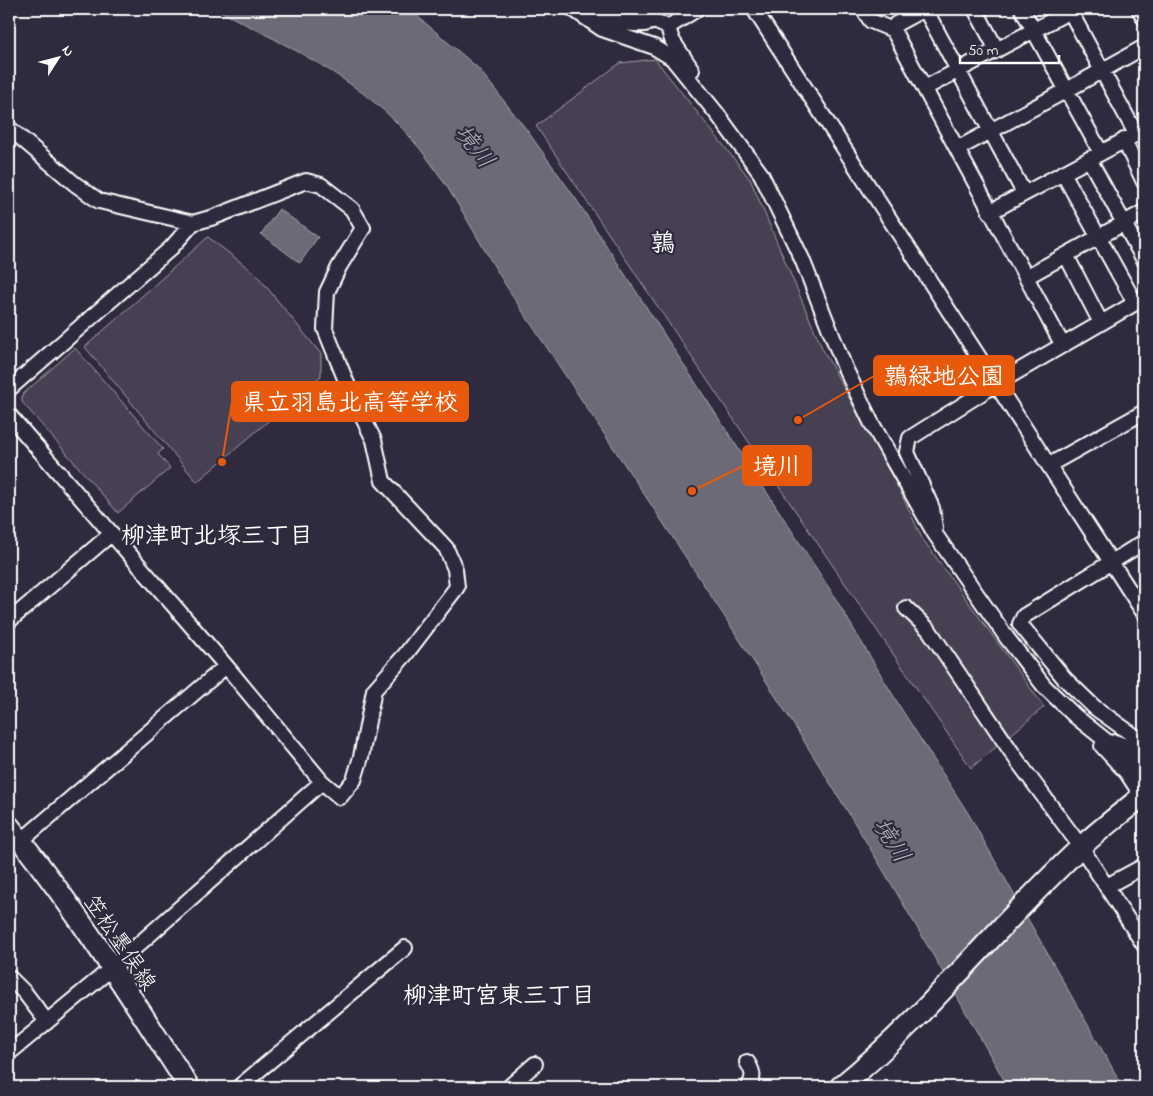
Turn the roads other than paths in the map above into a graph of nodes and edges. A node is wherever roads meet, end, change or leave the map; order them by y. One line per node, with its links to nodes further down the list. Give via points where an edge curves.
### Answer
1 (626, 9): 11 (street)
2 (697, 9): 12 (street)
3 (754, 9): 41 (street)
4 (863, 9): 13 (street, via 871,21)
5 (924, 9): 13 (street, via 896,24); 17 (street)
6 (975, 9): 16 (street)
7 (1022, 9): 14 (street)
8 (1139, 9): 10 (street)
9 (574, 10): 11 (street, via 610,20 644,25); 21 (street, via 602,29 654,47 672,58)
10 (1144, 18)
11 (652, 22): 12 (street)
12 (668, 27): 21 (street, via 672,40 700,81)
13 (893, 30): 19 (street)
14 (1034, 30): 16 (street); 18 (street, via 1070,11); 20 (street)
15 (1144, 47): 18 (street)
16 (997, 50): 17 (street)
17 (958, 70): 19 (street); 23 (street)
18 (1102, 71): 20 (street); 24 (street)
19 (925, 88): 25 (street)
20 (1068, 90): 23 (street); 26 (street)
21 (703, 96): 47 (street, via 761,174 792,237 845,368 871,422)
22 (9, 128): 32 (street, via 74,184 99,201)
23 (991, 131): 25 (street); 29 (street)
24 (1135, 134): 26 (street); 28 (street)
25 (957, 149): 30 (street)
26 (1095, 156): 27 (street); 33 (street)
27 (1063, 173): 29 (street); 34 (street)
28 (1144, 182)
29 (1024, 193): 30 (street)
30 (990, 212): 37 (street)
31 (1144, 212): 33 (street)
32 (194, 223): 42 (street, via 171,248); 58 (street, via 306,181 321,185 352,209 363,228 327,292 325,329 374,440 383,481 446,548 455,569 457,587 374,690 354,780 340,797)
33 (1124, 223): 34 (street); 36 (street)
34 (1098, 237): 35 (street); 38 (street)
35 (1066, 255): 37 (street); 39 (street)
36 (1144, 260)
37 (1026, 278): 40 (street)
38 (1139, 301): 39 (street)
39 (1100, 323): 40 (street)
40 (1062, 344): 41 (street)
41 (996, 384): 45 (street); 47 (street, via 910,438 907,452 932,508)
42 (9, 389)
43 (1144, 412): 45 (street)
44 (9, 415): 46 (street)
45 (1049, 465): 49 (street)
46 (111, 534): 52 (street); 53 (street)
47 (935, 534): 54 (street, via 1044,686)
48 (1144, 542): 49 (street)
49 (1111, 562): 51 (street); 55 (street, via 1024,616 1020,624 1065,679 1094,707)
50 (906, 608): 61 (street, via 928,630)
51 (1144, 613)
52 (9, 621)
53 (226, 666): 58 (street); 60 (street)
54 (1100, 736): 56 (street); 57 (street); 59 (street, via 1099,744 1127,773)
55 (1144, 743)
56 (1144, 753)
57 (1144, 771)
58 (322, 782): 66 (street)
59 (1143, 796): 61 (street)
60 (15, 834): 66 (street, 笠松墨俣線)
61 (1081, 847): 63 (street); 76 (street, via 938,994)
62 (1144, 866): 63 (street)
63 (1107, 886): 64 (street)
64 (1144, 945)
65 (405, 948): 73 (street)
66 (112, 968): 68 (street); 72 (street, 笠松墨俣線)
67 (9, 977): 68 (street, via 26,993)
68 (47, 1022): 69 (street)
69 (9, 1052)
70 (747, 1062): 75 (street, via 753,1076)
71 (535, 1064): 74 (street)
72 (189, 1087)
73 (239, 1087)
74 (509, 1087)
75 (748, 1087)
76 (840, 1087)

